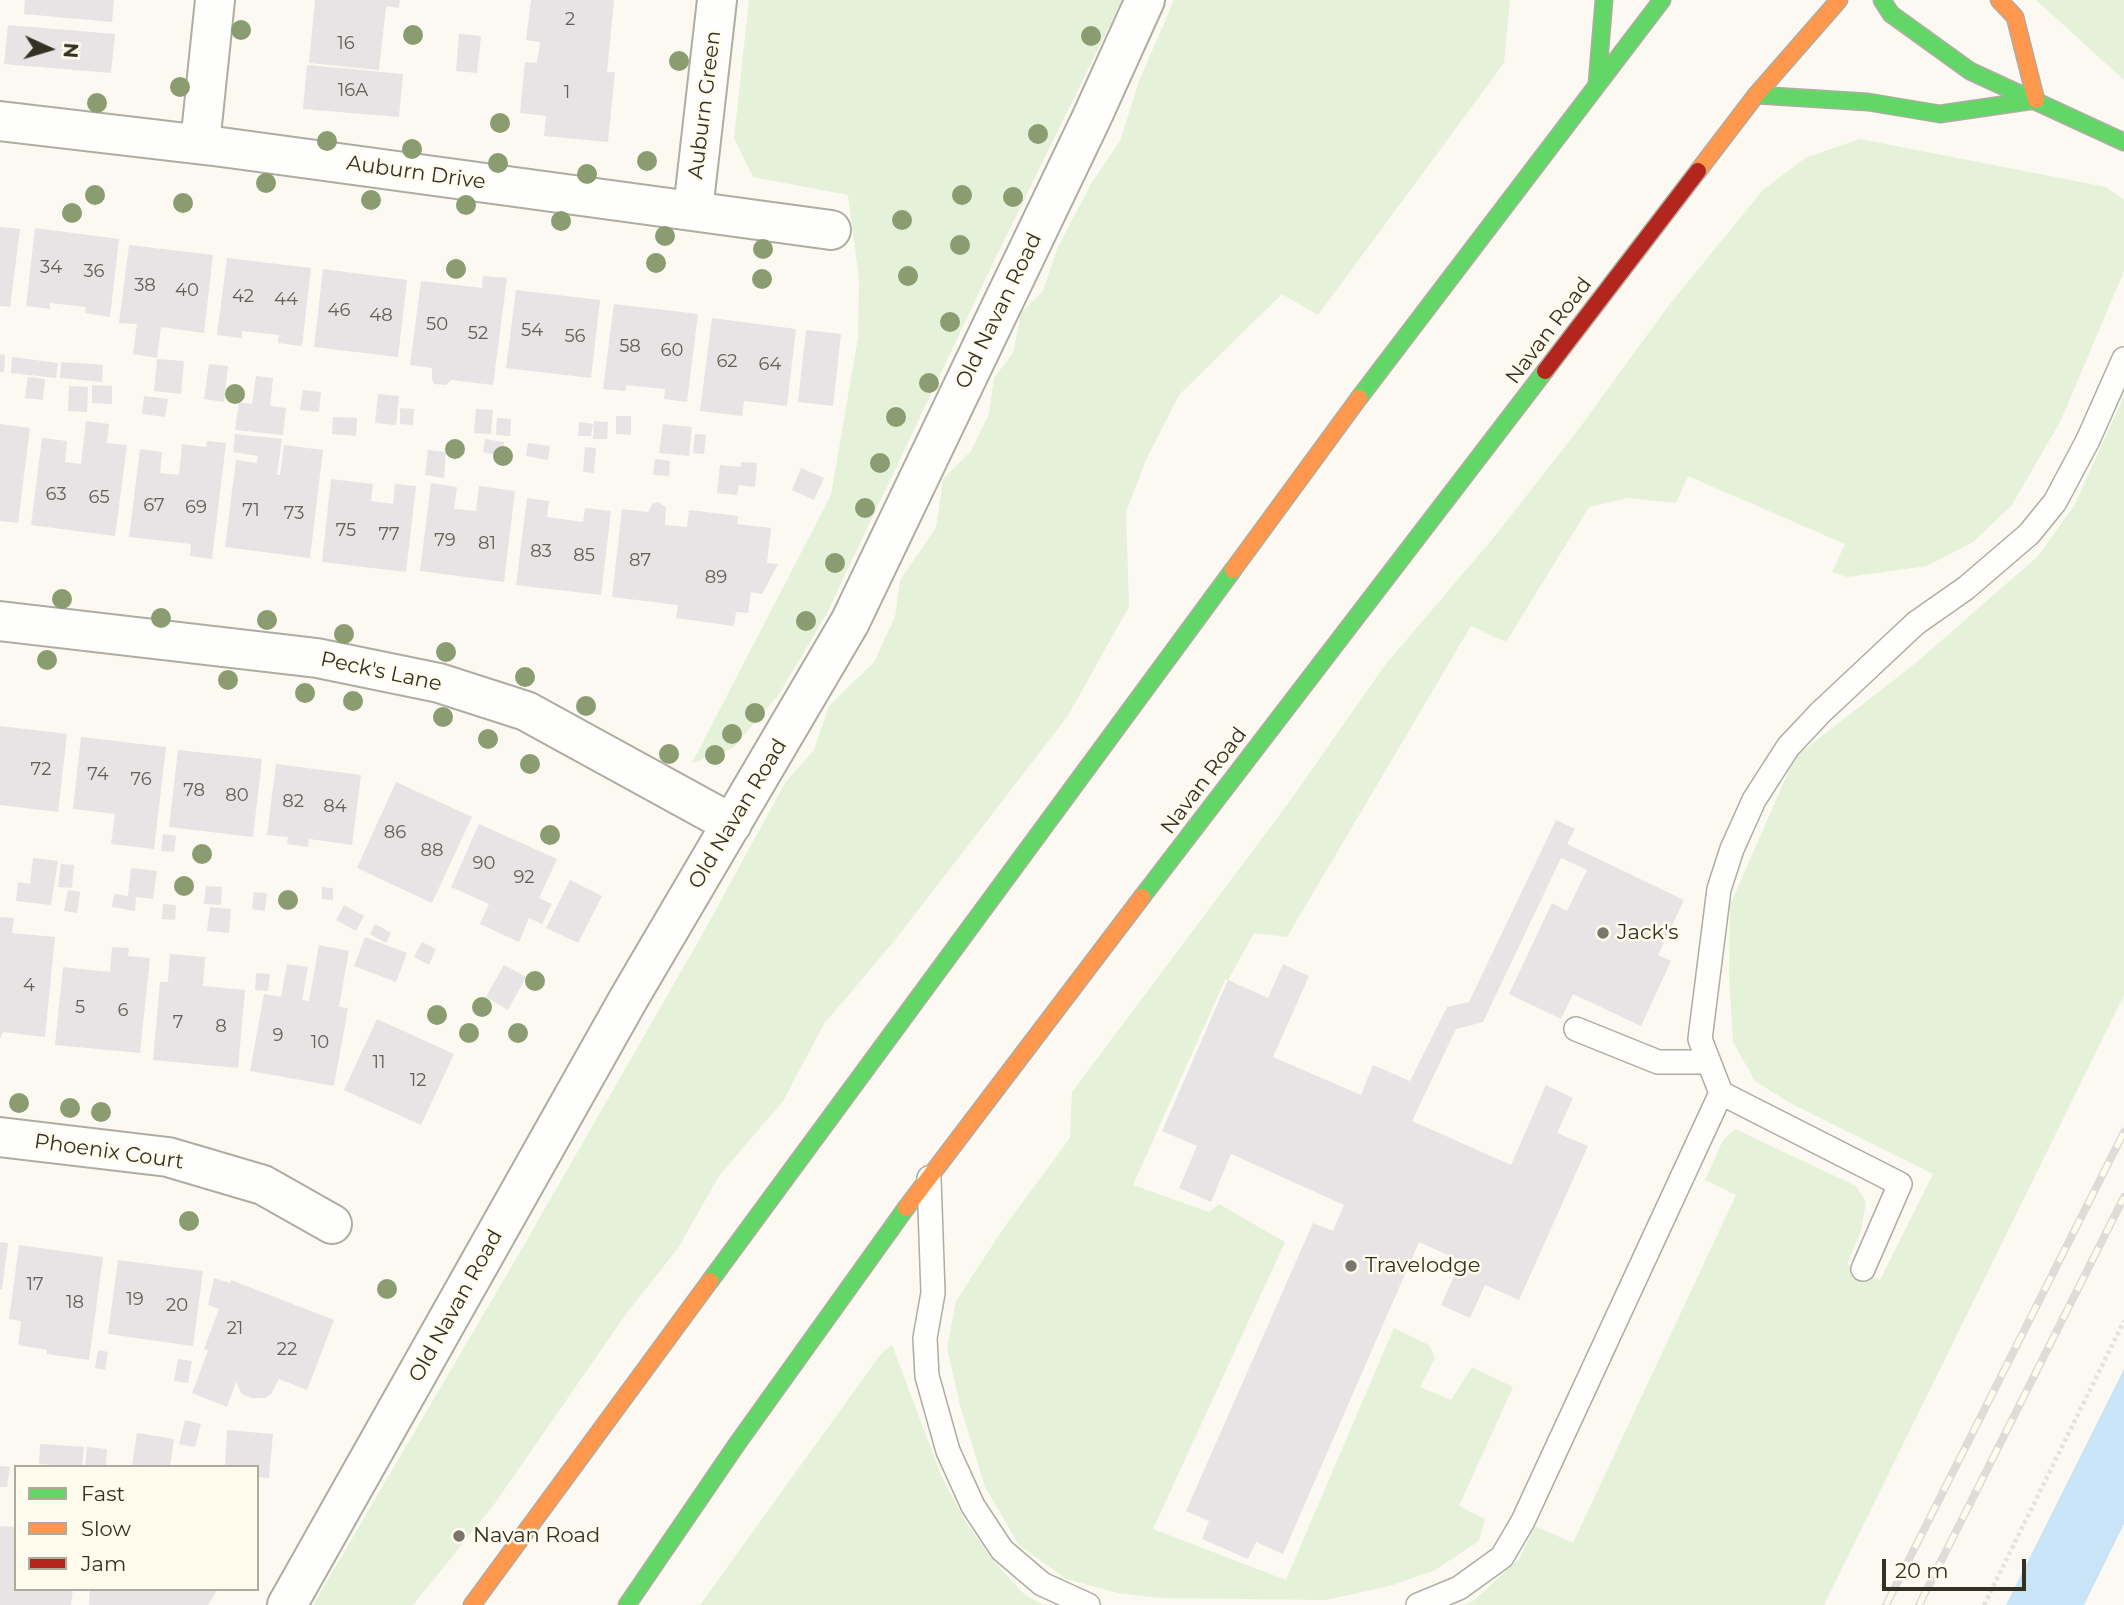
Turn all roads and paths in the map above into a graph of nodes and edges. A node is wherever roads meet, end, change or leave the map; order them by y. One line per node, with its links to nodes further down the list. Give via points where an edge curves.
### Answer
1 (215, 0): 14 (street)
2 (717, 0): 15 (street, Auburn Green)
3 (1145, 0): 19 (street, Old Navan Road, via 850,622)
4 (1604, 0): 9 (main road)
5 (1662, 0): 9 (main road)
6 (1839, 0): 10 (main road, Navan Road)
7 (1882, 0): 11 (main road, via 1891,14 1970,71)
8 (1999, 0): 11 (main road, via 2015,17)
9 (1597, 84): 29 (main road, via 1374,378)
10 (1756, 95): 11 (main road, via 1868,102 1940,114); 24 (main road, Navan Road)
11 (2036, 100): 13 (main road)
12 (0, 121): 14 (street, Auburn Drive)
13 (2124, 142)
14 (200, 144): 15 (street, Auburn Drive)
15 (693, 210): 16 (street, Auburn Drive)
16 (831, 230)
17 (2124, 359): 21 (lane, via 2055,502 2029,534 1916,624 1821,712 1788,747 1754,800 1720,889 1700,1039)
18 (0, 621): 19 (street, Peck's Lane, via 323,659 439,683 526,711)
19 (732, 824): 28 (street, Old Navan Road)
20 (1576, 1030): 21 (lane, via 1658,1062)
21 (1709, 1062): 22 (lane)
22 (1721, 1093): 26 (lane, via 1900,1184); 32 (lane, via 1523,1521 1502,1556 1459,1588)
23 (0, 1137): 25 (street, Phoenix Court, via 168,1157 263,1185)
24 (929, 1175): 30 (main road, Navan Road); 31 (lane, via 933,1293 925,1338 927,1376 948,1451 973,1506 1002,1550 1042,1584)
25 (332, 1224)
26 (1863, 1269)
27 (2124, 1321): 33 (path)
28 (287, 1605)
29 (472, 1605)
30 (627, 1605)
31 (1088, 1605)
32 (1418, 1605)
33 (1984, 1605)

